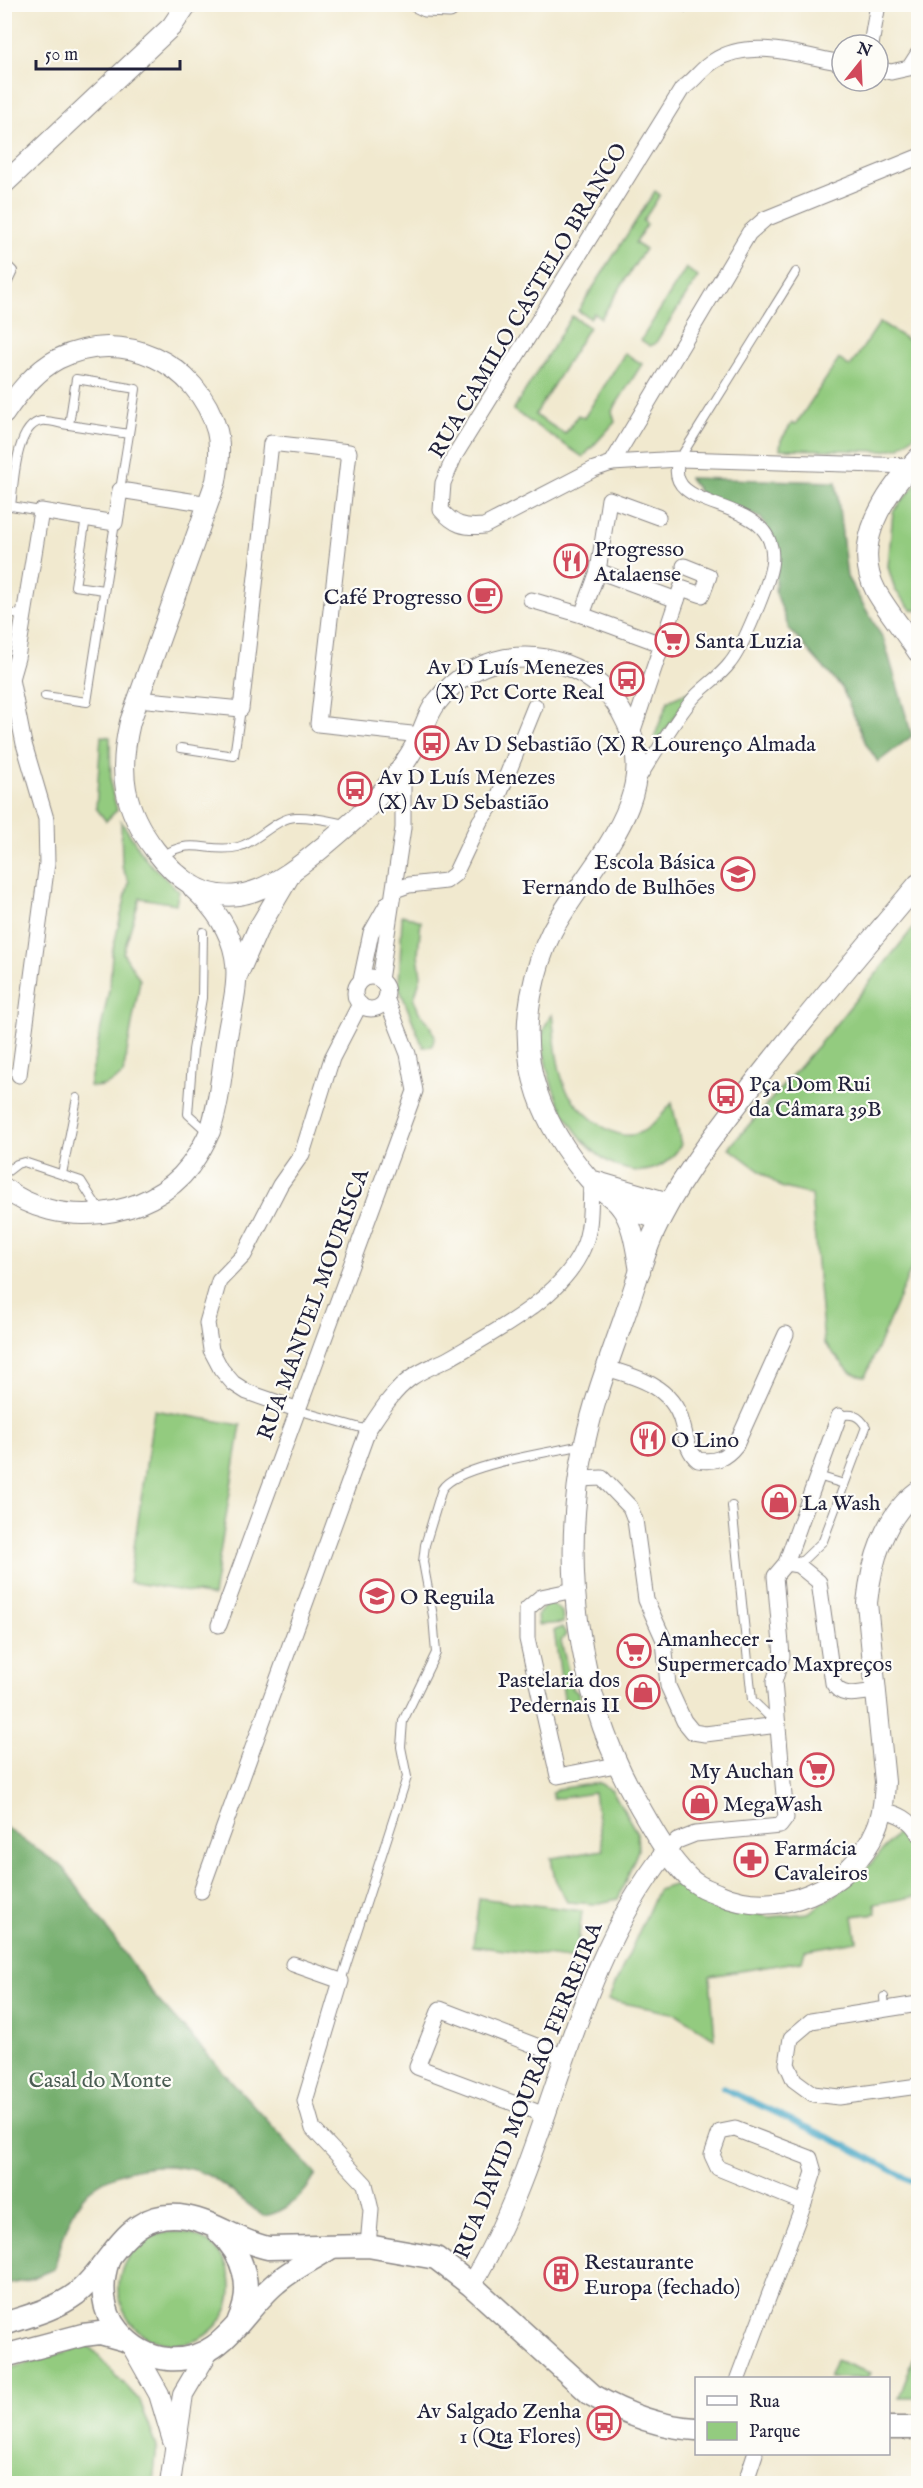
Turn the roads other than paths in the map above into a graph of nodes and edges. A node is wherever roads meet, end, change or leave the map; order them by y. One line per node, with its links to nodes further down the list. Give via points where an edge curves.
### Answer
1 (187, 4): 10 (street, via 172,26)
2 (415, 4): 3 (street, via 425,9 450,10)
3 (457, 4)
4 (878, 4): 5 (street)
5 (873, 33)
6 (918, 54): 8 (street, via 909,68)
7 (830, 61): 19 (street, RUA CAMILO CASTELO BRANCO, via 756,49 732,52 712,62 682,89 455,455 443,483 441,510 453,523 469,528 484,526)
8 (890, 72)
9 (918, 157): 19 (street, via 765,219 749,233)
10 (4, 184)
11 (4, 262): 13 (lane, via 13,271)
12 (796, 272): 17 (lane)
13 (4, 290)
14 (4, 414): 21 (street, via 18,393 56,360 99,346 152,354 174,367 196,388 210,411 218,433 220,459)
15 (69, 425): 16 (lane); 16 (lane, via 76,379 136,389); 22 (lane, via 41,422 29,427 21,438 11,506)
16 (129, 434): 20 (lane)
17 (679, 459): 18 (street, RUA CAMILO CASTELO BRANCO); 19 (street, RUA CAMILO CASTELO BRANCO); 47 (street, via 675,472 681,488 751,518 767,533 772,564 731,663 691,700)
18 (915, 462): 31 (street, via 886,496 870,538 870,574)
19 (612, 463)
20 (120, 490): 21 (street); 25 (street)
21 (209, 504): 40 (street)
22 (41, 511): 24 (street); 34 (street)
23 (658, 517): 27 (street, via 609,499)
24 (86, 518): 25 (street); 28 (lane, via 75,586)
25 (115, 523): 28 (lane)
26 (684, 566): 30 (street, via 710,576 702,596 681,588)
27 (598, 571): 30 (street); 33 (street)
28 (104, 590): 39 (lane, via 87,702)
29 (531, 600): 33 (street)
30 (677, 600): 36 (street)
31 (890, 611): 35 (street); 37 (street)
32 (4, 612): 34 (lane)
33 (582, 615): 36 (street)
34 (25, 616): 38 (street)
35 (918, 627)
36 (661, 644): 43 (street)
37 (918, 652)
38 (8, 678): 60 (street, via 46,819 47,863)
39 (45, 696)
40 (138, 699): 42 (street); 49 (street, via 123,750 122,771 126,795 141,832)
41 (535, 706): 53 (street, via 500,795 480,821 455,874 446,881)
42 (241, 709): 44 (street, via 272,443 349,452 318,724); 45 (lane, via 234,756)
43 (632, 733): 44 (street, via 620,707 597,684 559,660 533,657 487,664 447,688 432,707); 47 (street)
44 (421, 735): 46 (street)
45 (181, 748)
46 (402, 765): 48 (street); 53 (street, via 403,828)
47 (638, 780): 64 (street, via 632,802 616,831 552,932 530,999 528,1051 535,1092 563,1145)
48 (351, 824): 49 (lane, via 293,817 241,846 225,849 186,844); 50 (street)
49 (160, 857): 52 (street)
50 (290, 875): 52 (street, via 236,897); 55 (street, via 257,931)
51 (918, 884): 67 (street, via 772,1059 694,1161)
52 (190, 885): 55 (street, via 223,922 235,956)
53 (395, 890): 56 (street, via 371,933); 57 (street)
54 (203, 932): 62 (lane, via 202,998 188,1114)
55 (236, 980): 62 (street)
56 (361, 980): 57 (street); 59 (street, via 356,989)
57 (381, 980): 58 (street)
58 (386, 998): 59 (street, via 374,1008); 72 (street, RUA MANUEL MOURISCA, via 408,1054 415,1091)
59 (360, 1004): 72 (street, via 332,1058 302,1154 280,1185 244,1255 219,1281 207,1323 211,1350 233,1383)
60 (19, 1075)
61 (77, 1098): 63 (lane)
62 (209, 1133): 68 (street, via 189,1168 165,1189 138,1203)
63 (62, 1174): 65 (lane, via 24,1162 17,1164); 68 (lane, via 81,1181)
64 (591, 1180): 66 (street); 67 (street); 74 (street, via 584,1246 560,1284 492,1333 411,1378 388,1401)
65 (6, 1189): 68 (street, via 62,1213)
66 (620, 1206): 67 (street); 69 (street, via 630,1224)
67 (664, 1212): 69 (street)
68 (101, 1213)
69 (640, 1271): 71 (street)
70 (786, 1334): 71 (street, via 736,1445 718,1460 698,1460 690,1454 673,1403 649,1382)
71 (606, 1368): 75 (street)
72 (296, 1410): 74 (lane); 83 (street, RUA MANUEL MOURISCA)
73 (839, 1416): 76 (street); 78 (lane, via 860,1418 866,1427)
74 (368, 1430): 90 (street)
75 (585, 1445): 77 (street); 92 (lane, via 457,1475 442,1489 424,1545 423,1562 434,1616 435,1653 403,1721 401,1747 407,1777)
76 (818, 1476): 78 (lane); 81 (street)
77 (579, 1479): 82 (street); 85 (street, via 602,1478 630,1507 646,1600 664,1640 668,1686 684,1721 693,1732 705,1734)
78 (844, 1484): 81 (lane, via 823,1541)
79 (918, 1491): 84 (street, via 899,1510 882,1537 870,1577 867,1603)
80 (732, 1506): 85 (lane, via 752,1700)
81 (792, 1564): 84 (street, via 819,1582 837,1690 844,1694); 85 (street, via 775,1576 782,1656 774,1682)
82 (574, 1590): 86 (street, via 591,1682); 86 (street, via 542,1597 527,1609 527,1639 558,1776)
83 (219, 1625)
84 (876, 1690): 87 (street, via 884,1764)
85 (778, 1725): 89 (street, via 786,1818 780,1826 695,1834 677,1841)
86 (616, 1765): 89 (street)
87 (883, 1810): 88 (street, via 913,1823); 89 (street, via 876,1831 848,1870 826,1887 778,1903 752,1904 698,1886)
88 (918, 1833)
89 (666, 1852): 94 (street, RUA DAVID MOURÃO FERREIRA, via 631,1903 592,1986)
90 (201, 1891)
91 (294, 1964): 92 (street)
92 (341, 1981): 99 (street, via 305,2101 313,2129 365,2184 371,2210)
93 (918, 2004): 95 (street, via 885,2003 811,2021 791,2038 787,2064 794,2080 813,2094 839,2097)
94 (566, 2057): 96 (street, RUA DAVID MOURÃO FERREIRA); 96 (street, via 440,2009 417,2067)
95 (918, 2086)
96 (545, 2115): 102 (street, RUA DAVID MOURÃO FERREIRA, via 492,2249)
97 (804, 2203): 97 (street, via 814,2172 810,2158 735,2129 720,2132 712,2155 718,2168); 108 (street)
98 (202, 2222): 100 (main road, via 261,2246); 101 (main road, via 169,2216 153,2219 131,2231); 104 (main road, via 229,2241 244,2270 245,2303)
99 (368, 2246): 100 (main road); 102 (main road, via 436,2258)
100 (332, 2247): 104 (main road, via 274,2284)
101 (114, 2249): 103 (main road, via 88,2283 66,2301); 105 (main road, via 105,2272 103,2297 115,2328)
102 (471, 2285): 111 (main road, via 592,2395 655,2423)
103 (4, 2324)
104 (231, 2332): 106 (main road)
105 (129, 2343): 106 (main road, via 161,2358 193,2357); 107 (main road, via 100,2333); 112 (street, via 159,2394)
106 (208, 2352): 112 (street, via 183,2394)
107 (4, 2356)
108 (739, 2377)
109 (890, 2428): 110 (main road)
110 (918, 2428)
111 (695, 2429)
112 (174, 2447): 114 (street)
113 (755, 2455): 115 (street)
114 (170, 2484)
115 (745, 2484)

